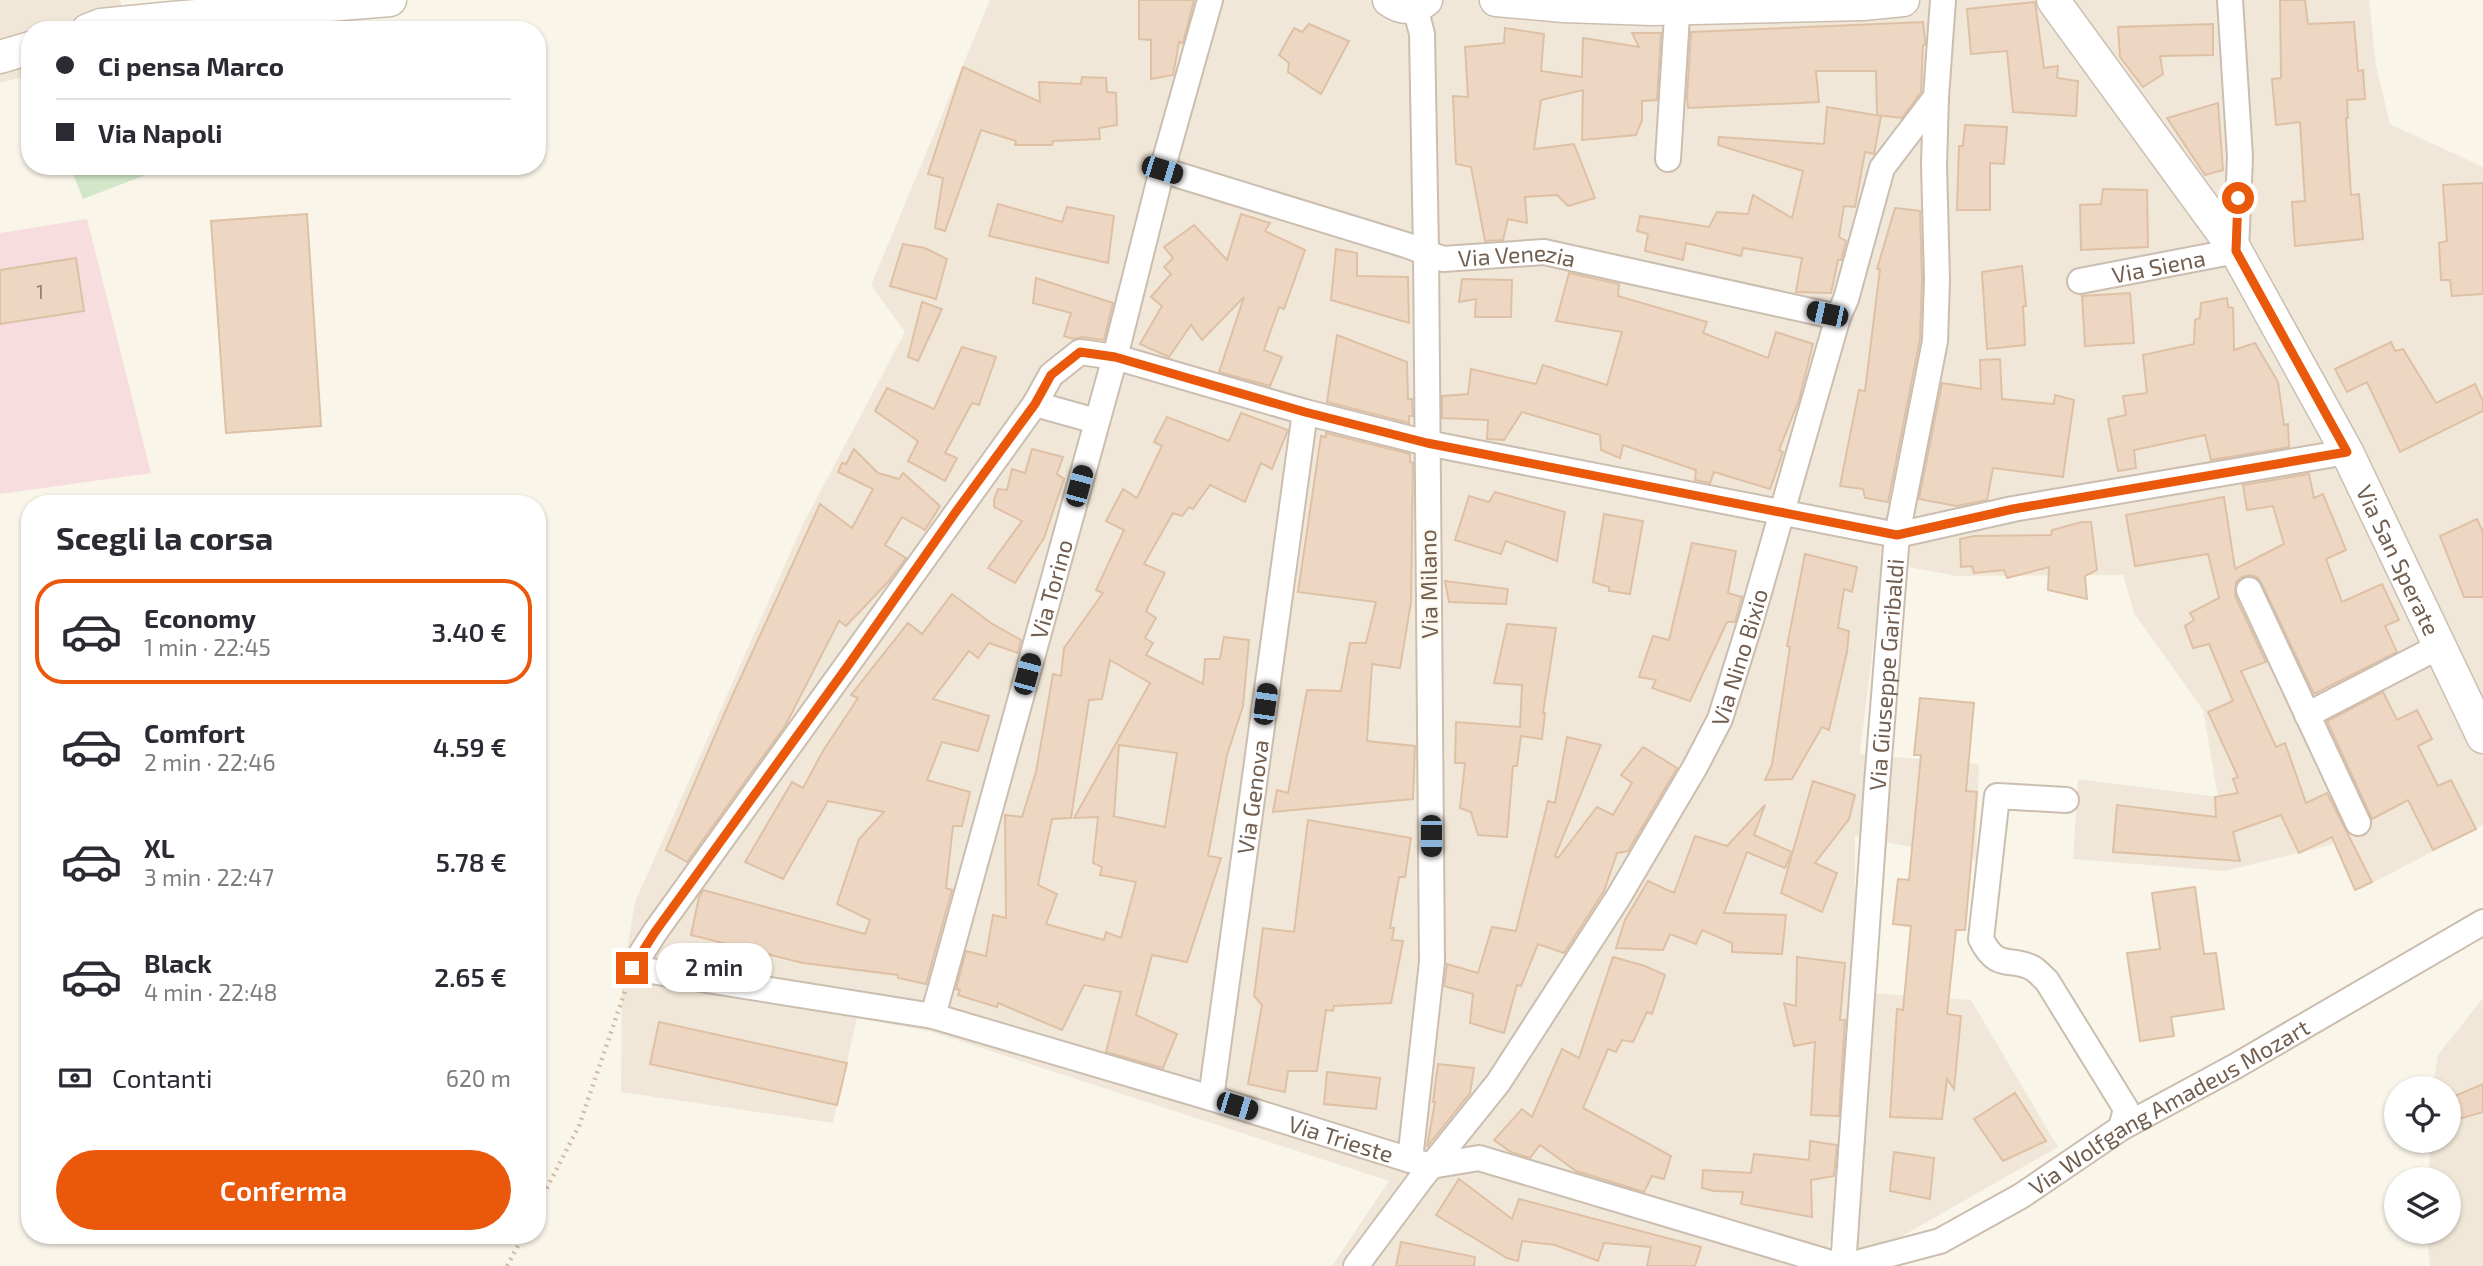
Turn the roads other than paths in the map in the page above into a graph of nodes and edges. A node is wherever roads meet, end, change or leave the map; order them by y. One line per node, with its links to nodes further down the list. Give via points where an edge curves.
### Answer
1 (382, 0): 2 (street); 11 (street)
2 (390, 0)
3 (1210, 0): 16 (street, Via Torino)
4 (1496, 0): 10 (street, via 1564,6)
5 (1903, 0): 10 (street)
6 (1943, 0): 14 (street, Via Giuseppe Garibaldi)
7 (2053, 0): 18 (street, Via San Sperate)
8 (2230, 0): 18 (street, via 2240,157)
9 (1410, 2): 17 (street, Via Milano, via 1422,34)
10 (1678, 4): 15 (street)
11 (145, 21)
12 (21, 51): 13 (street)
13 (0, 57)
14 (1936, 97): 20 (street, Via Nino Bixio, via 1882,168); 28 (street, Via Giuseppe Garibaldi, via 1935,341)
15 (1668, 159)
16 (1162, 170): 17 (street, Via Venezia); 21 (street, Via Torino)
17 (1426, 251): 20 (street, Via Venezia, via 1443,258 1544,252); 25 (street, Via Milano)
18 (2236, 251): 19 (street, Via Siena); 26 (street, Via San Sperate)
19 (2080, 281)
20 (1838, 317): 27 (street, Via Nino Bixio)
21 (1115, 357): 22 (street, via 1080,352 1051,375); 23 (street); 24 (street, Via Torino)
22 (1035, 404): 24 (street); 36 (street, Via Trieste, via 632,968)
23 (1305, 412): 25 (street); 37 (street, Via Genova)
24 (1096, 421): 36 (street, Via Torino)
25 (1427, 443): 27 (street); 39 (street, Via Milano, via 1432,962)
26 (2347, 452): 28 (street, via 2013,509); 30 (street, Via San Sperate)
27 (1781, 512): 28 (street); 39 (street, Via Nino Bixio, via 1720,719 1695,766 1619,897 1498,1083)
28 (1897, 535): 41 (street, Via Giuseppe Garibaldi)
29 (2249, 590): 31 (street)
30 (2440, 646): 31 (street); 32 (street, Via San Sperate)
31 (2307, 715): 34 (street)
32 (2483, 736)
33 (2066, 800): 38 (street, via 1997,796 1981,939 1989,953 2033,968 2046,981 2126,1109)
34 (2358, 822)
35 (2483, 922): 38 (street, Via Wolfgang Amadeus Mozart)
36 (933, 1016): 37 (street, Via Trieste)
37 (1211, 1098): 39 (street, Via Trieste)
38 (2121, 1128): 41 (street, Via Wolfgang Amadeus Mozart, via 2021,1196 1940,1241)
39 (1421, 1163): 40 (street, Via Nino Bixio); 41 (street, Via Trieste, via 1479,1158)
40 (1356, 1266)
41 (1843, 1266)

